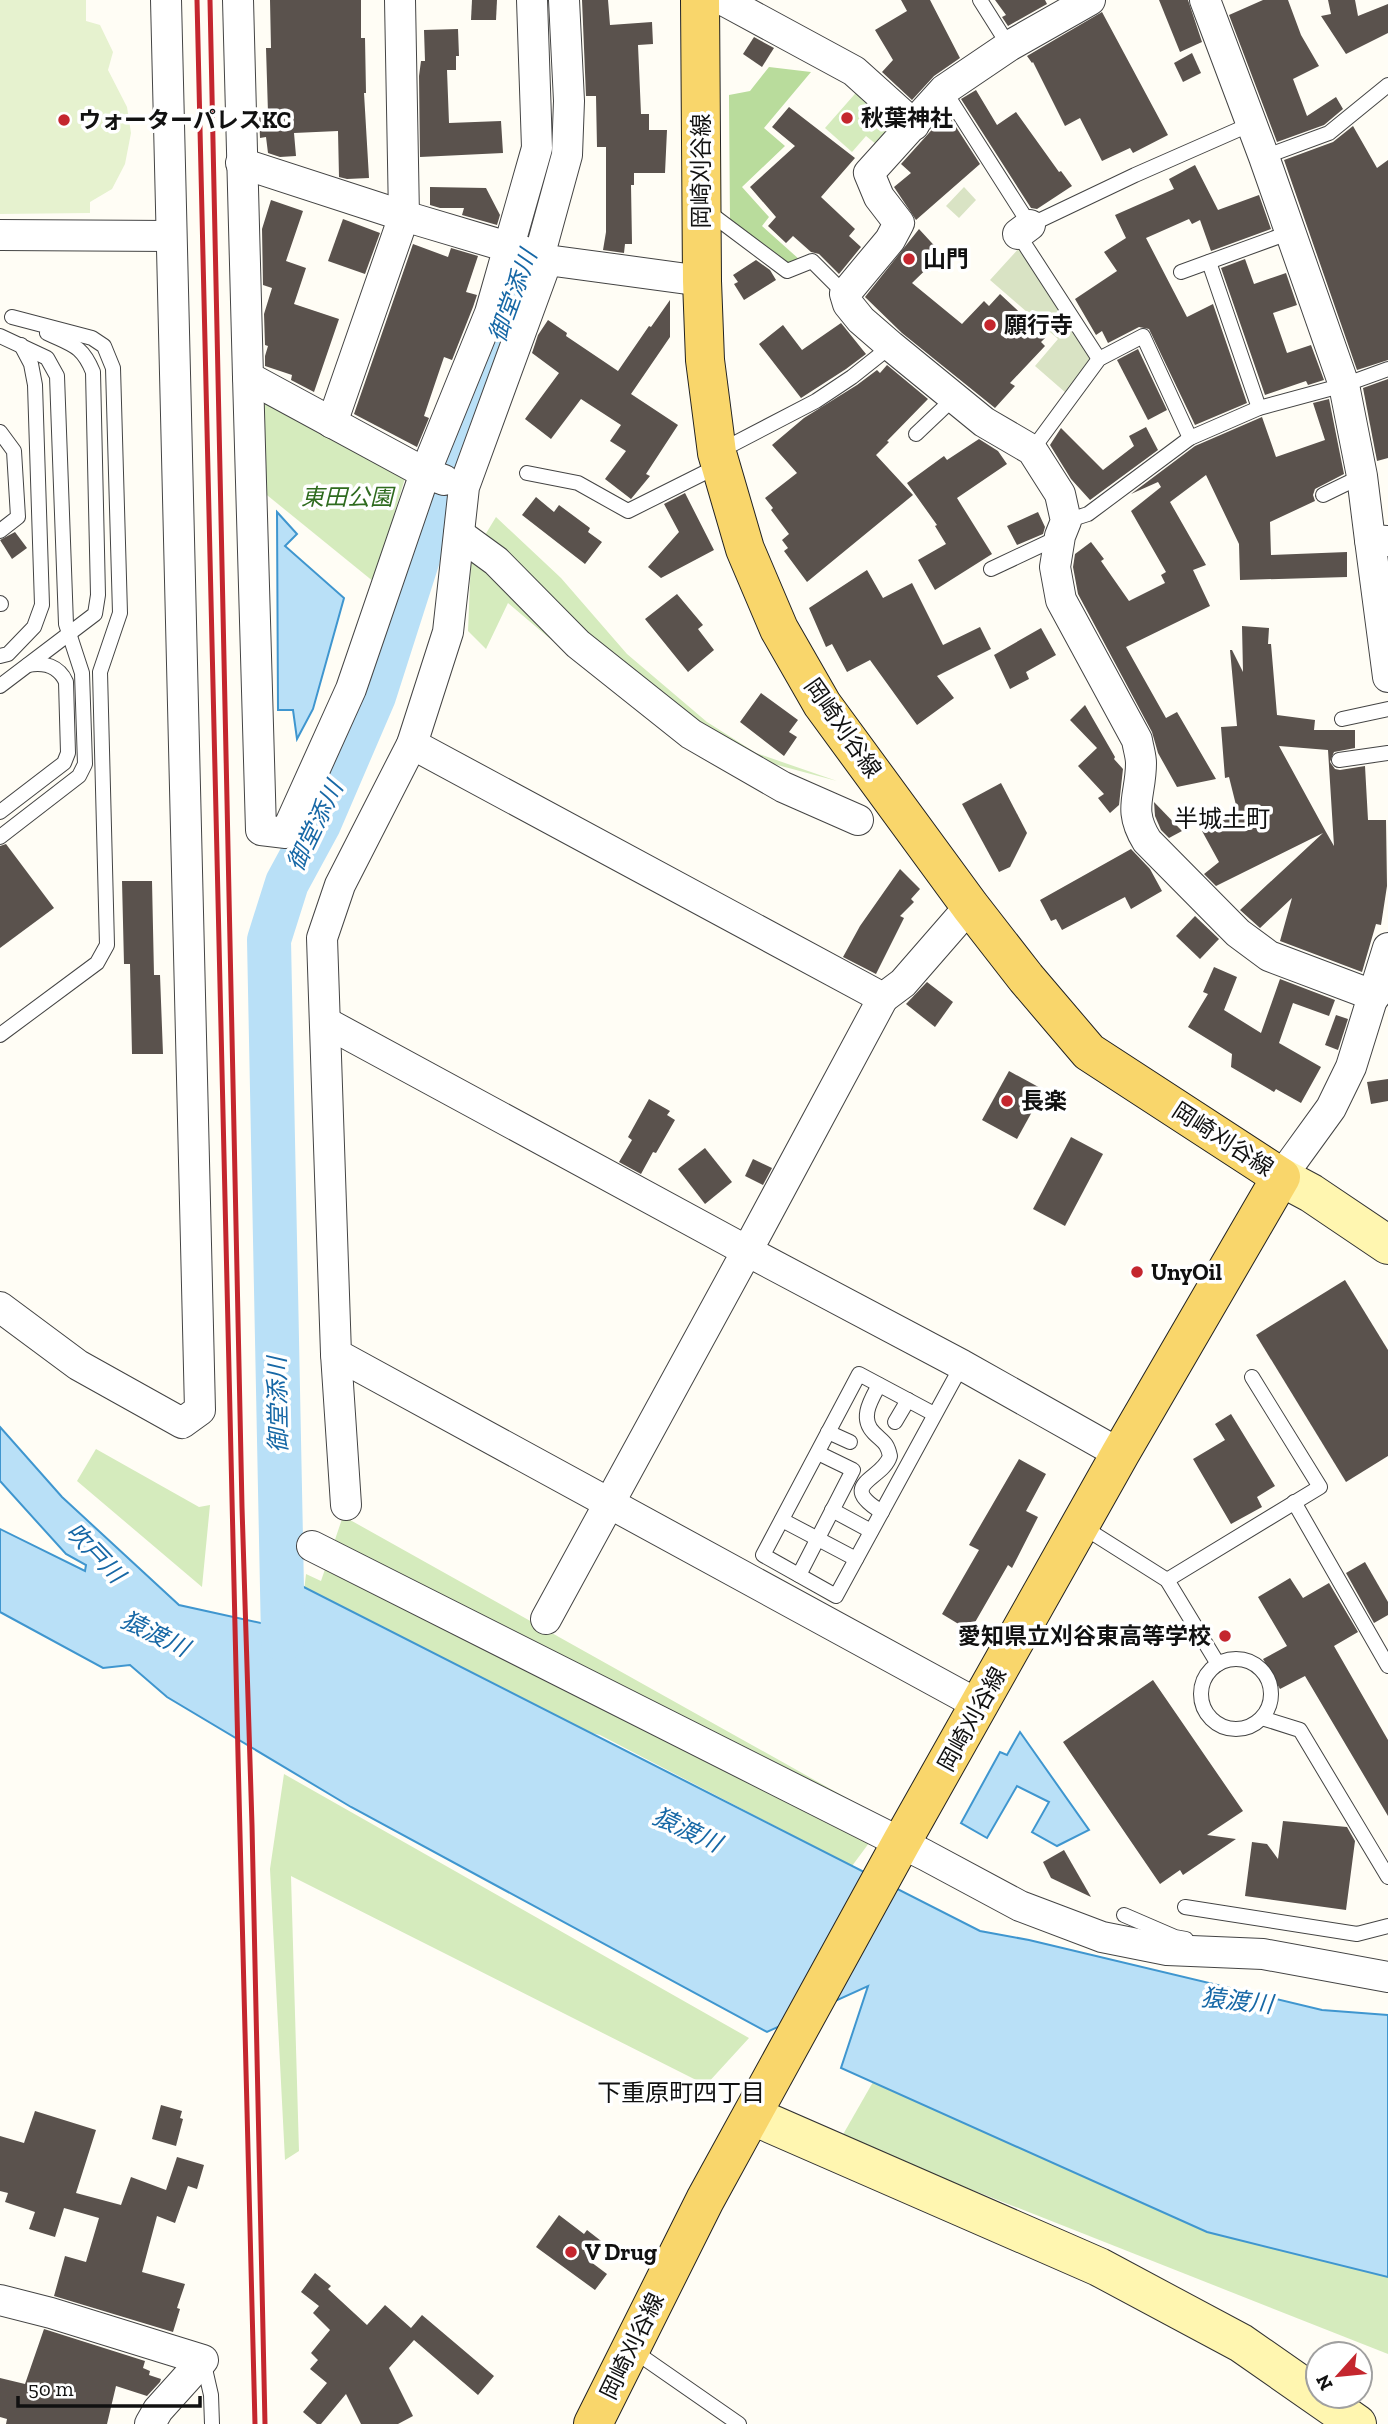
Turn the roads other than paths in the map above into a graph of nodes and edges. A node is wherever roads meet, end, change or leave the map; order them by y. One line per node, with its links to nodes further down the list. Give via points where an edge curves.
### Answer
1 (166, 0): 23 (street)
2 (238, 0): 17 (street)
3 (400, 0): 19 (street)
4 (533, 0): 24 (street, via 537,148)
5 (564, 0): 25 (street, via 567,155)
6 (700, 0): 18 (main road, 岡崎刈谷線)
7 (723, 0): 15 (street, via 854,71)
8 (980, 0): 11 (lane)
9 (1086, 1): 11 (street)
10 (1210, 1): 14 (street)
11 (1009, 46): 13 (street)
12 (1388, 85): 16 (lane, via 1329,132)
13 (944, 90): 15 (street); 20 (lane)
14 (1251, 124): 16 (street); 20 (lane)
15 (914, 125): 29 (street, via 869,173 879,197 899,223)
16 (1264, 157): 21 (street)
17 (241, 163): 19 (street); 36 (street)
18 (701, 206): 28 (main road, 岡崎刈谷線); 29 (lane, via 787,271 812,261)
19 (404, 216): 24 (street); 40 (street)
20 (1024, 229): 34 (lane)
21 (1291, 232): 26 (lane); 37 (street)
22 (0, 235): 23 (street)
23 (171, 236): 78 (street, via 200,1410 182,1423 78,1365)
24 (508, 246): 25 (street); 46 (street, via 490,313)
25 (543, 259): 28 (street); 49 (street)
26 (1209, 262): 27 (lane); 39 (lane)
27 (1181, 272)
28 (702, 281): 45 (main road, 岡崎刈谷線, via 705,360)
29 (845, 294): 33 (street, via 861,320)
30 (6, 314): 56 (lane, via 76,346 86,354 93,372 98,595 95,614); 74 (lane, via 92,338 104,346 113,368 120,614 100,672 107,945 97,963)
31 (0, 336): 32 (lane)
32 (21, 345): 56 (lane, via 47,358 57,376); 57 (lane, via 32,364 35,385 42,605 34,627 8,654)
33 (891, 346): 38 (street); 45 (lane, via 816,401)
34 (1099, 359): 43 (lane, via 1143,336); 44 (lane)
35 (1388, 369): 37 (lane)
36 (248, 377): 40 (street); 46 (street, via 261,830 286,833 351,689)
37 (1344, 385): 39 (lane); 48 (street)
38 (954, 398): 42 (lane); 44 (street)
39 (1259, 408): 43 (lane)
40 (332, 423): 46 (street)
41 (0, 432): 52 (lane, via 14,451 18,517)
42 (916, 434)
43 (1191, 438): 51 (lane)
44 (1032, 450): 51 (street, via 1059,494)
45 (719, 458): 47 (lane, via 628,511 578,483); 69 (main road, 岡崎刈谷線, via 745,549 779,629 822,704)
46 (425, 473): 49 (street)
47 (527, 473)
48 (1362, 476): 50 (lane); 54 (street)
49 (464, 487): 53 (street)
50 (1323, 495)
51 (1063, 528): 55 (lane); 71 (street, via 1055,568 1061,600 1137,740 1142,761 1135,812 1147,841 1238,933 1269,957)
52 (0, 531)
53 (459, 534): 63 (street, via 448,632); 67 (street, via 496,561 578,644 691,734 783,787)
54 (1379, 541): 59 (street)
55 (991, 569)
56 (69, 633): 58 (lane); 68 (lane, via 82,673 85,764 79,776)
57 (0, 656)
58 (26, 665): 60 (lane); 66 (lane, via 48,665 66,682 68,753 64,763)
59 (1388, 677)
60 (0, 686)
61 (1388, 709): 62 (lane)
62 (1342, 719)
63 (412, 744): 72 (street); 73 (street, via 340,885 323,938)
64 (1388, 752): 65 (lane)
65 (1339, 760)
66 (0, 812)
67 (858, 820)
68 (0, 837)
69 (970, 906): 72 (street); 75 (main road, 岡崎刈谷線, via 1089,1052)
70 (1388, 948): 71 (street)
71 (1375, 996): 75 (street, via 1352,1067 1331,1108)
72 (883, 998): 77 (street)
73 (325, 1022): 77 (street); 79 (street)
74 (0, 1035)
75 (1281, 1177): 76 (street); 89 (main road, 岡崎刈谷線)
76 (1388, 1245)
77 (747, 1251): 80 (street); 91 (street)
78 (0, 1307)
79 (337, 1354): 91 (street); 92 (street)
80 (962, 1365): 84 (lane); 89 (street)
81 (1252, 1377): 90 (lane, via 1320,1487)
82 (879, 1385): 83 (lane); 86 (lane, via 859,1374); 94 (lane, via 866,1412 867,1421 890,1456 883,1471 864,1483 863,1491 869,1504)
83 (908, 1400): 84 (lane); 85 (lane)
84 (934, 1414): 94 (lane)
85 (895, 1422)
86 (828, 1432): 87 (lane); 88 (lane)
87 (850, 1442)
88 (818, 1452): 93 (lane, via 853,1470); 95 (lane)
89 (1119, 1454): 96 (main road, 岡崎刈谷線)
90 (1294, 1502): 102 (lane); 105 (lane)
91 (608, 1503): 103 (street); 106 (street)
92 (346, 1505)
93 (832, 1510): 97 (lane); 98 (lane)
94 (882, 1512): 97 (lane)
95 (782, 1520): 98 (lane); 101 (lane, via 762,1555)
96 (1080, 1524): 102 (lane); 106 (main road, 岡崎刈谷線)
97 (872, 1531): 100 (lane)
98 (818, 1539): 100 (lane); 101 (lane)
99 (312, 1546): 108 (street)
100 (856, 1559): 101 (lane, via 836,1596)
101 (799, 1575)
102 (1167, 1580): 104 (lane)
103 (546, 1619)
104 (1218, 1664): 107 (lane, via 1237,1659 1263,1672 1271,1690); 107 (lane, via 1204,1679 1202,1689 1209,1717 1235,1730)
105 (1388, 1666)
106 (979, 1705): 108 (main road, 岡崎刈谷線)
107 (1262, 1718): 109 (lane, via 1300,1730)
108 (901, 1843): 113 (street, via 1020,1906 1102,1937 1167,1950); 115 (main road, 岡崎刈谷線)
109 (1388, 1877)
110 (1185, 1907): 112 (lane, via 1357,1934)
111 (1124, 1915): 113 (lane, via 1175,1937)
112 (1388, 1926)
113 (1263, 1954): 114 (street)
114 (1388, 1977)
115 (760, 2102): 117 (main road, 岡崎刈谷線); 123 (street, via 1099,2267 1241,2343)
116 (0, 2300): 118 (street)
117 (630, 2348): 121 (main road, 岡崎刈谷線); 122 (lane)
118 (203, 2360): 119 (street); 120 (lane)
119 (150, 2424)
120 (212, 2424)
121 (593, 2424)
122 (739, 2424)
123 (1357, 2424)

